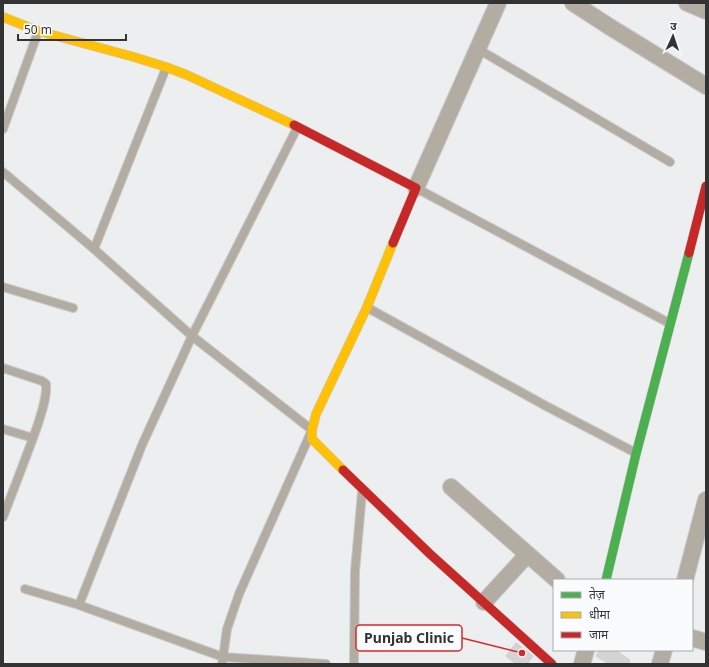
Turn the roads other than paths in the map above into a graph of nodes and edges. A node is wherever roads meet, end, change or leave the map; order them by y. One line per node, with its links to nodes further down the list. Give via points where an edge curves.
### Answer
1 (498, 3): 7 (street)
2 (573, 3): 9 (street)
3 (687, 3): 4 (street)
4 (706, 11)
5 (3, 17): 6 (street)
6 (38, 31): 8 (street); 11 (lane)
7 (478, 49): 12 (lane); 15 (street)
8 (166, 67): 10 (street); 16 (lane)
9 (706, 86)
10 (297, 127): 15 (street); 21 (lane)
11 (3, 129)
12 (670, 162)
13 (3, 172): 16 (lane)
14 (706, 186): 20 (street)
15 (416, 188): 18 (street); 20 (lane)
16 (94, 249): 21 (lane)
17 (3, 287): 19 (lane)
18 (367, 307): 24 (street, via 316,414); 26 (lane)
19 (73, 308)
20 (670, 323): 26 (street)
21 (192, 336): 24 (lane); 37 (lane, via 142,445)
22 (3, 368): 25 (lane, via 46,384 46,398)
23 (3, 428): 25 (lane)
24 (312, 430): 28 (street, via 312,439); 42 (lane, via 239,594 227,629)
25 (33, 438): 30 (lane)
26 (636, 454): 33 (street)
27 (451, 487): 31 (street)
28 (362, 490): 36 (street); 45 (lane, via 355,572)
29 (706, 500): 34 (street)
30 (3, 517)
31 (527, 555): 32 (street); 36 (street)
32 (556, 579)
33 (606, 579)
34 (685, 579)
35 (25, 589): 37 (lane)
36 (484, 602): 43 (street)
37 (79, 605): 42 (lane)
38 (693, 638): 39 (street)
39 (706, 642)
40 (586, 651): 46 (street)
41 (664, 651): 47 (street)
42 (223, 660): 44 (lane)
43 (549, 663)
44 (326, 664)
45 (354, 664)
46 (582, 664)
47 (660, 664)

